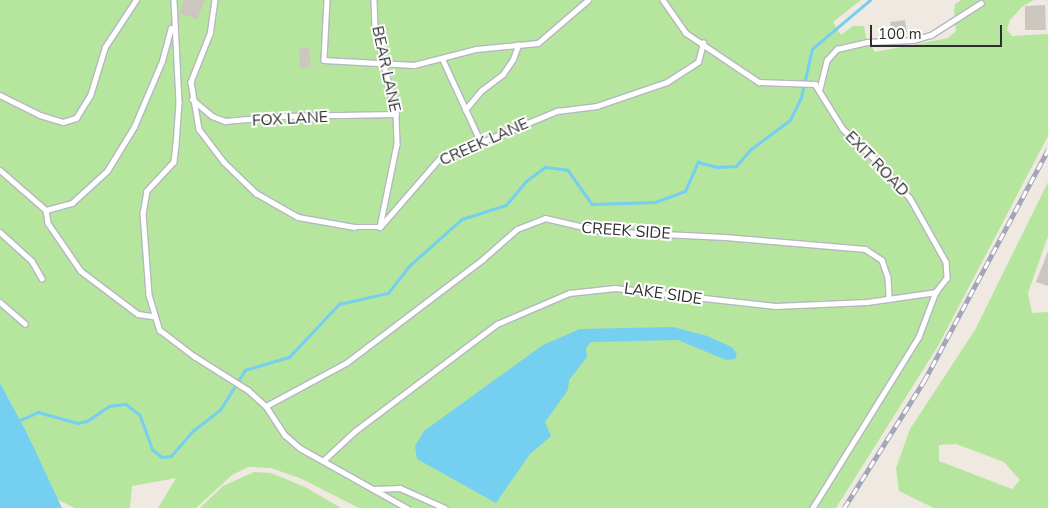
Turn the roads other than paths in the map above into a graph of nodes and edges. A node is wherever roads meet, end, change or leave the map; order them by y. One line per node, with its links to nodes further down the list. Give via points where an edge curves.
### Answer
1 (136, 0): 15 (lane, via 106,47 90,96 76,118 63,122 40,116)
2 (174, 0): 9 (lane)
3 (215, 0): 16 (lane, via 210,34 194,68)
4 (327, 0): 13 (lane, via 324,60)
5 (374, 0): 13 (lane, BEAR LANE, via 375,27)
6 (588, 0): 11 (lane, via 538,43)
7 (663, 0): 10 (lane, EXIT ROAD, via 686,33)
8 (981, 3): 14 (lane, via 931,35 913,40 867,42 837,49 827,60)
9 (173, 18): 21 (lane, via 168,45 134,127 107,171 72,203); 28 (lane, via 179,103 174,162 147,190 143,213)
10 (703, 43): 14 (lane, EXIT ROAD, via 759,82 815,84); 19 (lane, CREEK LANE, via 698,62 667,82 598,106 557,111)
11 (518, 45): 12 (lane, via 476,49); 17 (lane, via 502,74)
12 (443, 60): 13 (lane, via 414,65); 17 (lane)
13 (386, 62): 18 (lane, BEAR LANE)
14 (819, 91): 25 (lane, EXIT ROAD, via 843,129 880,164 926,222 946,262 947,278)
15 (0, 95)
16 (191, 98): 18 (lane, FOX LANE, via 212,116 225,121 282,116); 22 (lane, via 198,129 224,162 256,193 298,217 354,227)
17 (465, 110): 19 (lane)
18 (396, 114): 22 (lane, BEAR LANE, via 397,144)
19 (480, 140): 22 (lane, CREEK LANE, via 438,160)
20 (0, 170): 21 (lane)
21 (46, 210): 28 (lane, via 48,223 81,271 138,314)
22 (380, 226)
23 (0, 232): 24 (lane, via 32,261)
24 (42, 278)
25 (936, 292): 26 (lane, LAKE SIDE); 35 (lane, EXIT ROAD, via 919,337)
26 (889, 299): 30 (lane, CREEK SIDE, via 888,277 882,260 865,249 726,237 601,231 545,218 517,229 484,259 346,363); 31 (lane, LAKE SIDE, via 775,306 615,288 569,293 497,324 355,430)
27 (0, 302): 29 (lane)
28 (153, 316): 30 (lane, via 160,330 172,341 248,390)
29 (25, 324)
30 (266, 406): 31 (lane, via 285,435)
31 (324, 460): 32 (lane)
32 (374, 489): 33 (lane); 34 (lane, via 400,488 420,494)
33 (407, 508)
34 (445, 508)
35 (813, 508)

